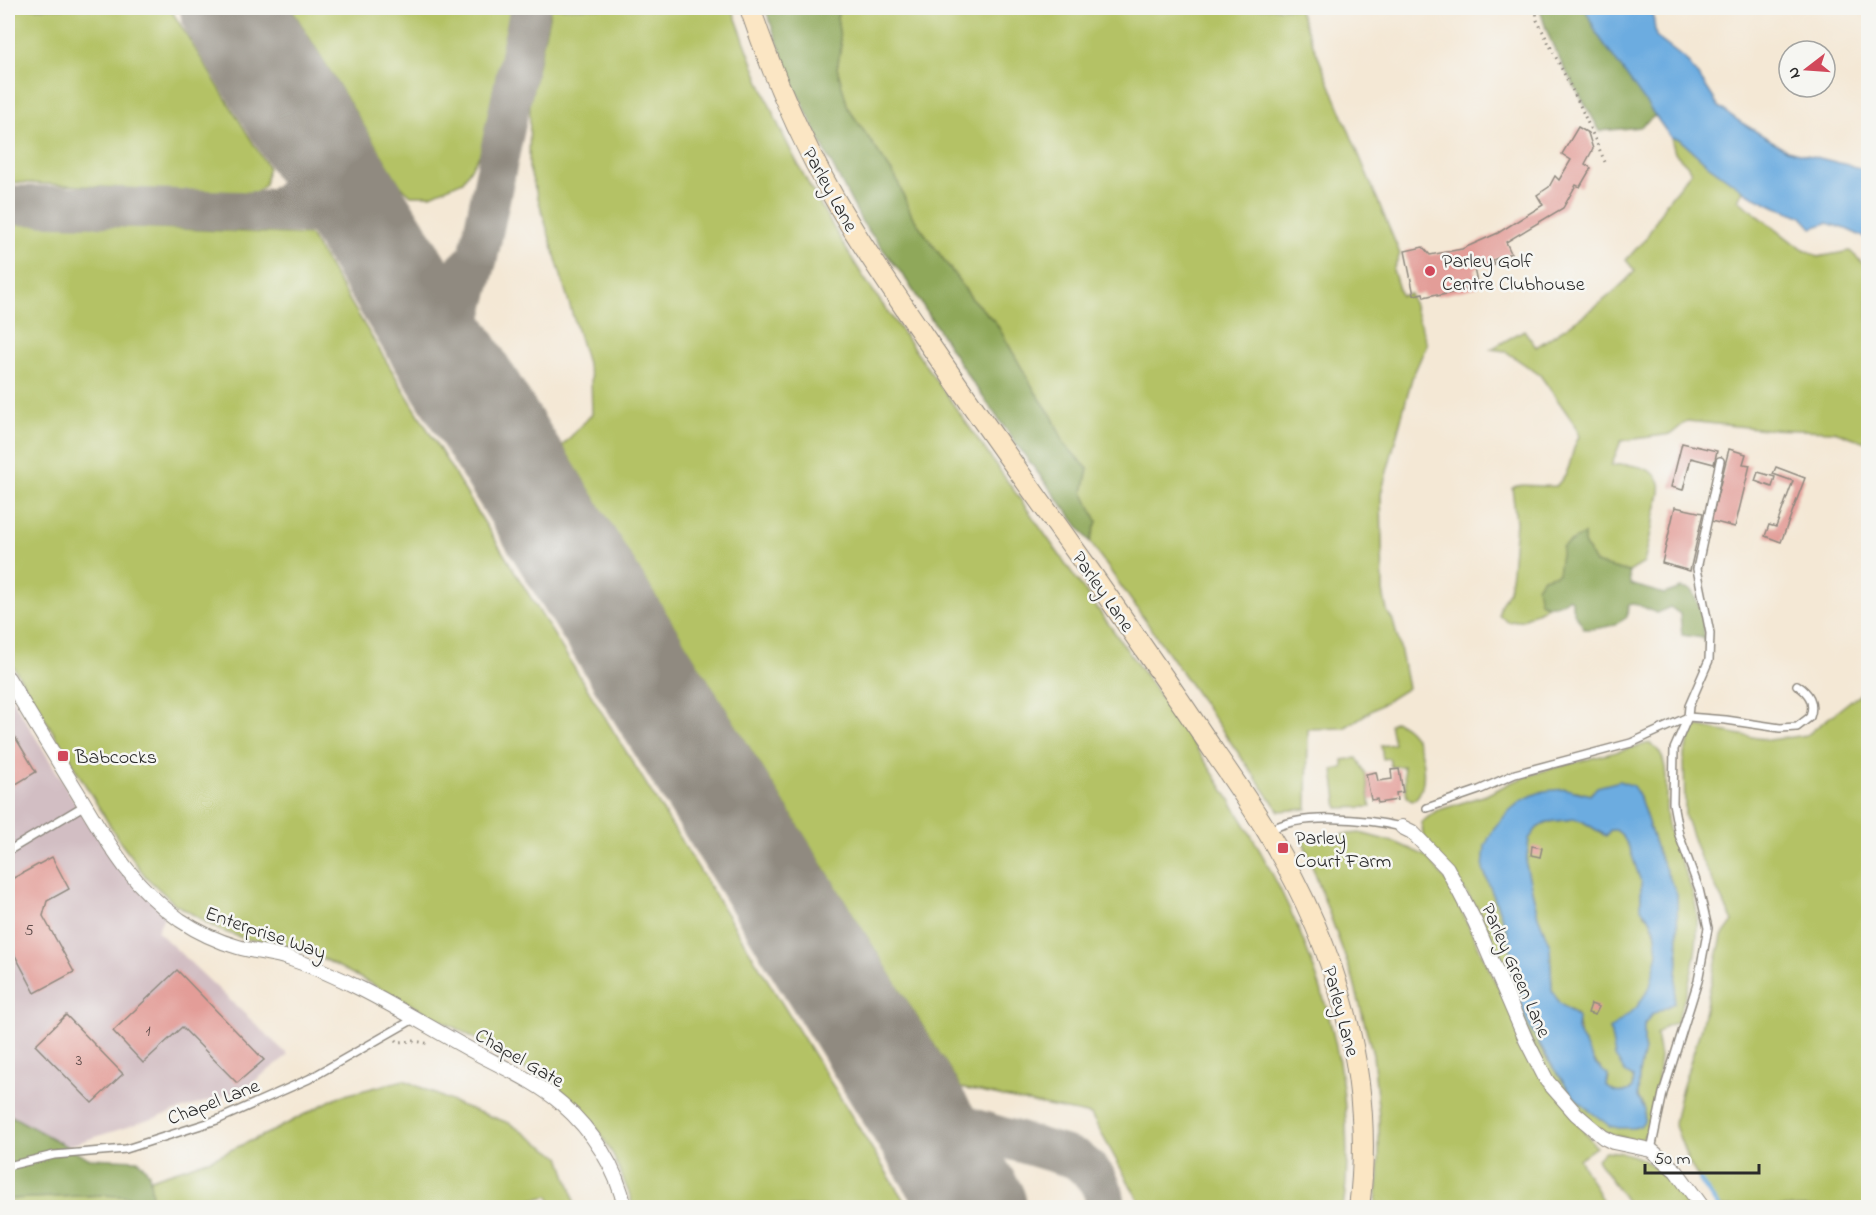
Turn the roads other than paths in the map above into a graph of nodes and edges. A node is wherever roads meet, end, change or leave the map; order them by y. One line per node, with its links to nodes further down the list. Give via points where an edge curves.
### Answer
1 (750, 8): 9 (main road, Parley Lane, via 788,108 858,238)
2 (1720, 461): 5 (lane, via 1696,569 1710,633 1709,660)
3 (8, 678): 6 (street, Enterprise Way)
4 (1797, 685): 5 (lane, via 1813,704 1810,717 1797,727 1763,727)
5 (1688, 717): 7 (lane, via 1631,743 1515,774); 12 (lane, via 1674,749 1673,803 1708,928 1698,981 1663,1094)
6 (85, 805): 10 (lane); 11 (street, Enterprise Way, via 118,860 143,888 203,934 291,959 348,982)
7 (1427, 808)
8 (1402, 827): 9 (lane, Parley Green Lane, via 1320,820 1286,823); 12 (street, Parley Green Lane, via 1413,832 1447,868 1547,1081 1603,1137 1613,1143)
9 (1268, 832): 15 (main road, Parley Lane, via 1320,933 1353,1041 1364,1141)
10 (8, 851)
11 (414, 1019): 13 (lane, Chapel Lane, via 309,1079 207,1124 126,1149 54,1155); 14 (street, Chapel Gate, via 548,1093 564,1106 582,1124 611,1167)
12 (1651, 1150): 16 (street, Parley Green Lane, via 1676,1171)
13 (8, 1166)
14 (625, 1208)
15 (1359, 1208)
16 (1703, 1208)

